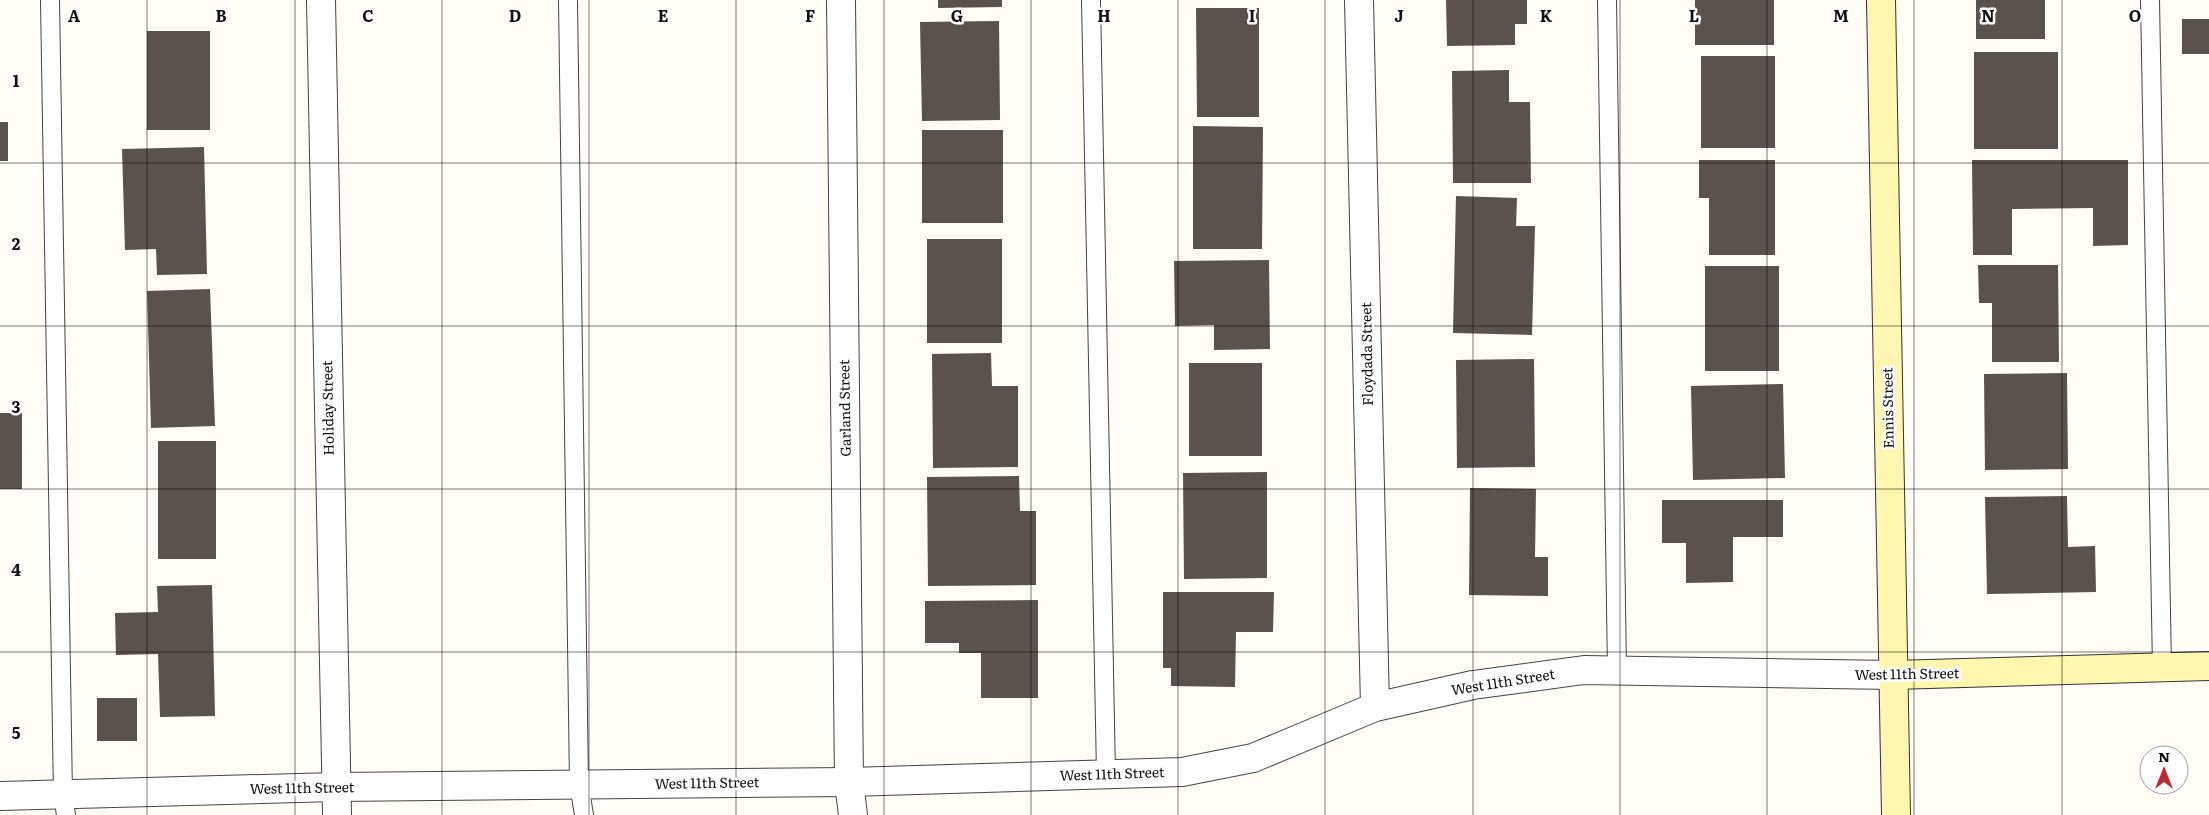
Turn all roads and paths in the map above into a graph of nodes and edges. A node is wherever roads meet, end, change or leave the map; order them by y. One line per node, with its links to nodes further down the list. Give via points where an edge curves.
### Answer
1 (50, 0): 20 (lane)
2 (321, 0): 18 (street, Holiday Street)
3 (568, 0): 17 (lane)
4 (841, 0): 16 (street, Garland Street)
5 (1090, 0): 15 (lane)
6 (1359, 0): 14 (street, Floydada Street)
7 (1607, 0): 12 (lane)
8 (1881, 0): 13 (main road, Ennis Street)
9 (2150, 0): 11 (lane)
10 (2209, 666): 11 (main road, West 11th Street)
11 (2162, 668): 13 (main road, West 11th Street)
12 (1617, 671): 13 (street, West 11th Street); 14 (street, West 11th Street, via 1584,670 1472,685)
13 (1893, 675): 24 (main road, Ennis Street)
14 (1375, 707): 15 (street, West 11th Street, via 1253,758 1182,772)
15 (1106, 774): 16 (street, West 11th Street)
16 (849, 782): 17 (street, West 11th Street); 23 (street, Garland Street)
17 (579, 784): 18 (street, West 11th Street); 22 (lane)
18 (335, 786): 20 (street, West 11th Street); 21 (street, Holiday Street)
19 (0, 796): 20 (street, West 11th Street)
20 (65, 805)
21 (337, 815)
22 (584, 815)
23 (853, 815)
24 (1896, 815)

